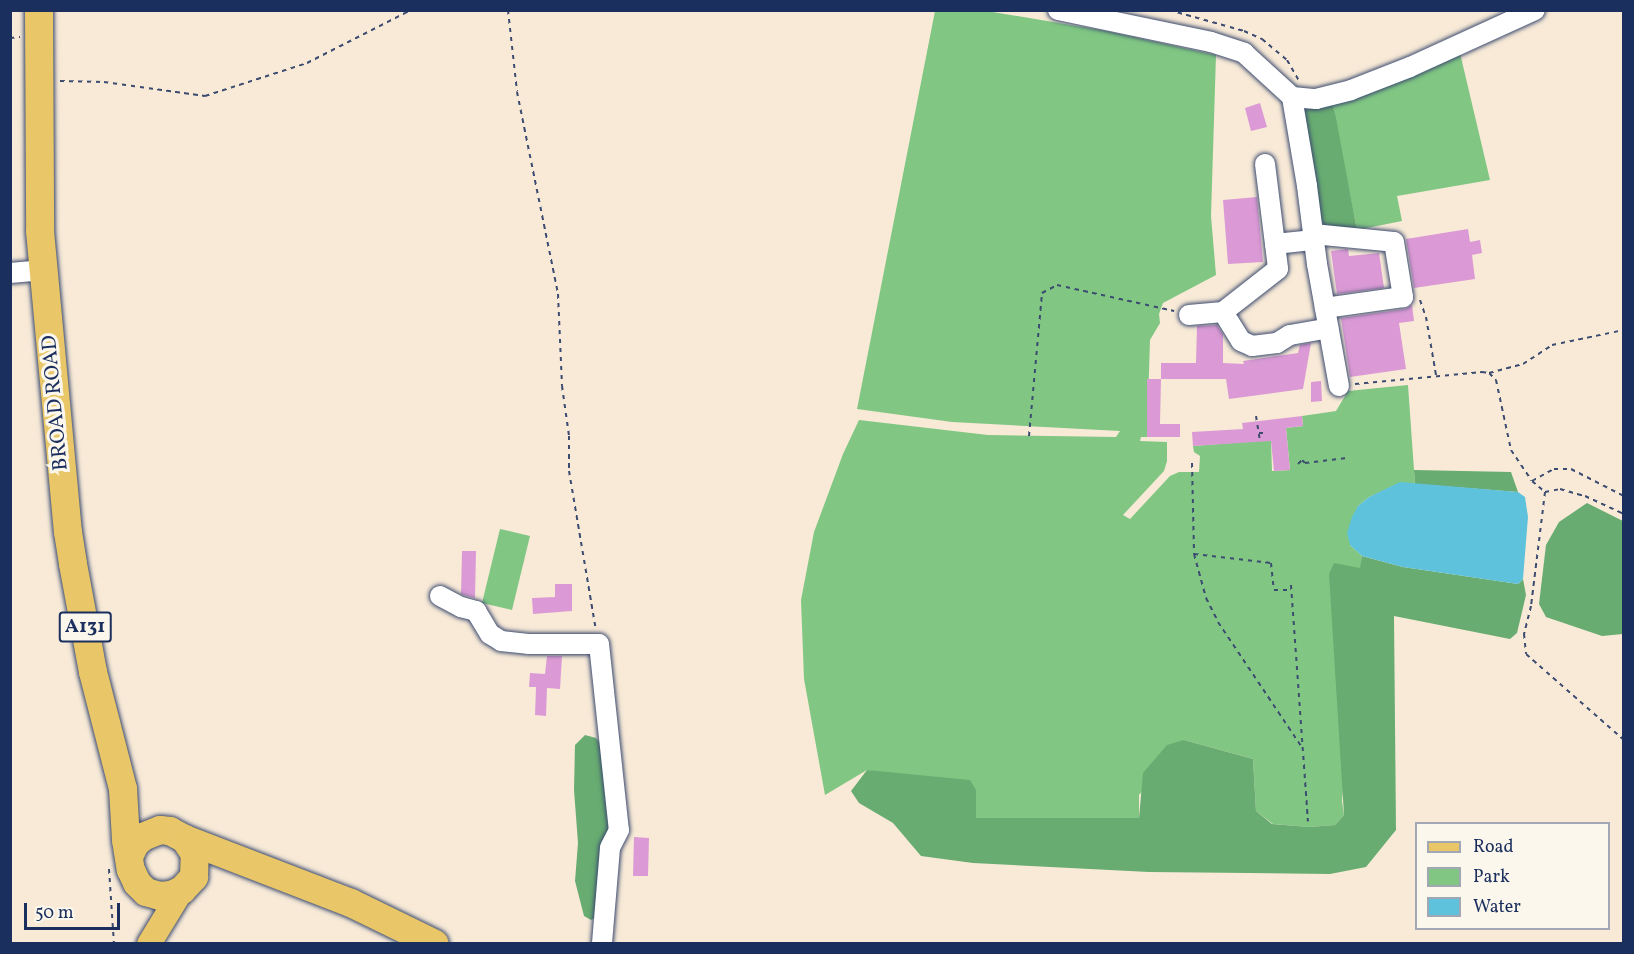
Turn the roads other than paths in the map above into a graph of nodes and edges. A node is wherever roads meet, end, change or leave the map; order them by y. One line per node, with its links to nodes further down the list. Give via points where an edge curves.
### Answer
1 (39, 10): 8 (highway, BROAD ROAD / A131, via 39,199)
2 (1058, 10): 4 (street, via 1211,42 1244,53)
3 (1535, 10): 4 (street, via 1352,90 1316,99)
4 (1292, 97): 6 (street)
5 (1265, 164): 7 (street)
6 (1313, 237): 7 (street); 10 (street); 10 (street, via 1394,242 1403,297)
7 (1275, 244): 11 (street, via 1278,269)
8 (44, 270): 9 (street); 16 (highway, BROAD ROAD / A131, via 68,532 93,672)
9 (10, 273)
10 (1325, 308): 13 (street)
11 (1223, 312): 12 (street); 13 (street, via 1241,341 1252,346 1277,344 1290,335)
12 (1189, 315)
13 (1328, 328): 14 (street)
14 (1339, 386)
15 (440, 596): 24 (street, via 476,611 490,634 501,641 599,644 619,830 610,848)
16 (123, 789): 17 (highway, BROAD ROAD / A131, via 149,822); 18 (highway, BROAD ROAD / A131)
17 (172, 835): 18 (highway, via 143,837); 19 (highway, A131); 20 (highway, BROAD ROAD / A131, via 195,854)
18 (129, 857): 21 (highway, BROAD ROAD / A131, via 137,883)
19 (283, 879): 20 (highway, A131, via 221,871); 23 (highway, A131, via 351,903)
20 (188, 883): 21 (highway, A131, via 171,896); 22 (main road, BROAD ROAD)
21 (146, 892): 22 (main road, BROAD ROAD, via 150,916)
22 (147, 944)
23 (435, 944)
24 (602, 944)

